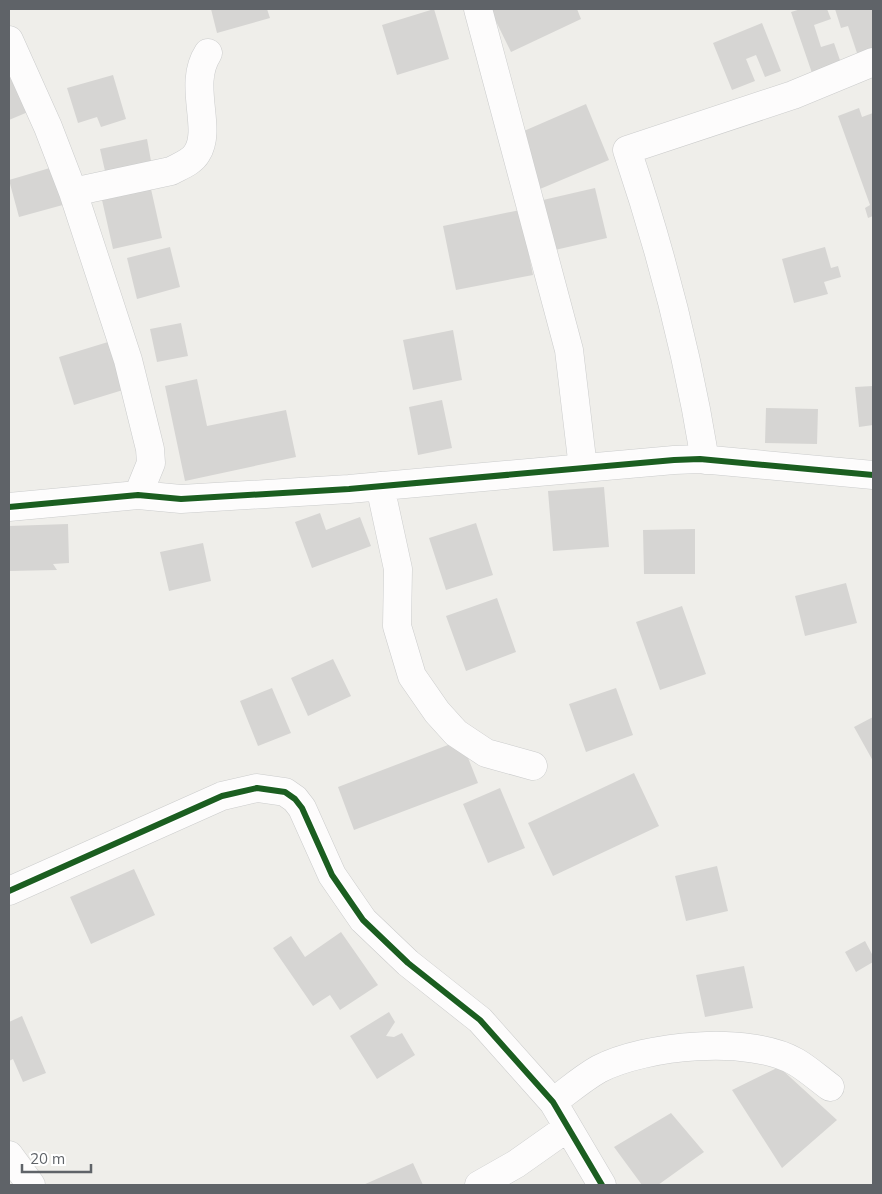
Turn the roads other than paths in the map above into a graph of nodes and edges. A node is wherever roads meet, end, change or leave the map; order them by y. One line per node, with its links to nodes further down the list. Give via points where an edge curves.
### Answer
1 (478, 9): 7 (street, via 569,350)
2 (9, 40): 5 (street)
3 (208, 53): 5 (street, via 199,74 202,136 197,153 171,170)
4 (873, 62): 6 (street, via 793,95 627,150 645,203 694,390)
5 (73, 192): 10 (street, via 128,360 150,448 147,477)
6 (705, 460): 7 (street); 8 (street)
7 (583, 468): 9 (street)
8 (873, 475)
9 (380, 486): 10 (street, via 181,499); 12 (street, via 398,569 398,626 412,676 456,733 486,753)
10 (138, 495): 11 (street)
11 (9, 507)
12 (533, 766)
13 (9, 890): 15 (street, via 222,796 257,788 285,792 302,808 332,875 363,920 408,963 480,1020)
14 (830, 1087): 15 (street, via 796,1062 770,1051 733,1047 678,1048 636,1055 600,1069)
15 (553, 1102): 16 (street)
16 (568, 1128): 19 (street); 20 (street)
17 (9, 1155): 18 (street)
18 (31, 1185)
19 (479, 1185)
20 (602, 1185)

